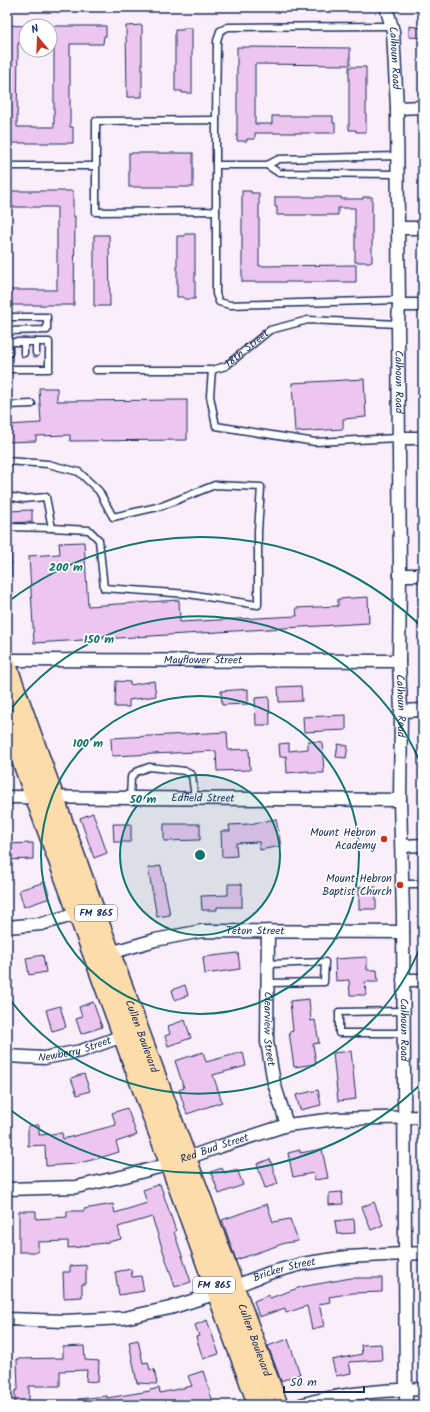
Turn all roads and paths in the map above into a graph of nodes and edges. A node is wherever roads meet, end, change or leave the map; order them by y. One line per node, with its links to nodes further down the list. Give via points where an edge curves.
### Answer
1 (386, 7): 2 (street, Calhoun Road)
2 (392, 26): 3 (street, Calhoun Road); 5 (lane, via 228,27 220,31 217,40)
3 (397, 108): 4 (street); 6 (street, Calhoun Road)
4 (423, 108)
5 (216, 120): 7 (lane); 10 (lane, via 96,121)
6 (397, 156): 8 (lane, via 280,159); 11 (street, Calhoun Road)
7 (216, 165): 8 (lane); 12 (lane)
8 (266, 165): 11 (lane, via 279,173)
9 (7, 166): 10 (lane)
10 (96, 166): 12 (lane, via 96,212)
11 (397, 174): 13 (street, Calhoun Road)
12 (216, 211): 15 (lane, via 216,294 219,302 230,305)
13 (398, 228): 14 (street); 15 (street, Calhoun Road)
14 (423, 228)
15 (399, 302): 16 (street); 20 (street, Calhoun Road)
16 (423, 305)
17 (8, 321): 18 (lane, via 16,319); 22 (lane)
18 (24, 324): 19 (lane); 19 (lane); 22 (lane)
19 (31, 324): 21 (lane); 21 (lane, via 47,317)
20 (398, 324): 32 (lane, 18th Street, via 308,320 270,330 226,366); 35 (street, Calhoun Road)
21 (47, 330): 26 (lane)
22 (7, 331)
23 (8, 342): 24 (lane); 27 (lane)
24 (24, 342): 25 (lane); 28 (lane)
25 (36, 342): 26 (lane); 29 (lane)
26 (49, 342): 30 (lane, via 49,369 36,366)
27 (10, 353)
28 (24, 353)
29 (36, 353)
30 (9, 367)
31 (96, 370): 32 (lane, 18th Street)
32 (212, 370): 35 (lane, via 210,396 216,426 315,442)
33 (32, 404): 34 (lane)
34 (7, 405)
35 (398, 438): 36 (street); 43 (street, Calhoun Road)
36 (423, 438)
37 (7, 461): 40 (lane, via 48,464 79,472 99,491 113,517 162,506 216,485 261,487 258,605 188,594 104,588 99,540 89,530)
38 (7, 496): 40 (lane, via 23,499 46,497)
39 (7, 527): 40 (lane)
40 (52, 528)
41 (7, 533): 42 (lane)
42 (7, 574)
43 (400, 575): 44 (street); 46 (street, Calhoun Road)
44 (423, 575)
45 (7, 660): 46 (street, Mayflower Street)
46 (399, 661): 48 (street, Calhoun Road)
47 (7, 666): 53 (main road, Cullen Boulevard / FM 865)
48 (401, 710): 49 (street); 56 (street, Calhoun Road)
49 (423, 710)
50 (7, 719): 52 (main road, Cullen Boulevard / FM 865)
51 (7, 797): 52 (street, Edfield Street)
52 (35, 797): 53 (street, Edfield Street); 63 (main road, Cullen Boulevard / FM 865)
53 (54, 797): 54 (street, Edfield Street); 63 (main road, Cullen Boulevard / FM 865)
54 (130, 798): 55 (street, Edfield Street); 55 (lane, via 131,777 149,767 185,770 192,775)
55 (195, 798): 56 (street, Edfield Street)
56 (400, 800): 58 (street, Calhoun Road)
57 (423, 845): 58 (street)
58 (402, 846): 60 (street, Calhoun Road)
59 (423, 877): 61 (lane)
60 (402, 884): 61 (lane); 66 (street, Calhoun Road)
61 (422, 884): 62 (lane)
62 (423, 893)
63 (86, 912): 64 (street, via 41,924); 67 (main road, Cullen Boulevard / FM 865)
64 (7, 927)
65 (268, 931): 66 (street, Teton Street); 67 (street, Teton Street, via 202,931 155,940); 68 (street, Clearview Street)
66 (403, 932): 69 (street, Calhoun Road)
67 (102, 956): 73 (main road, Cullen Boulevard / FM 865)
68 (267, 964): 71 (street, Clearview Street); 71 (lane, via 325,962 324,982)
69 (403, 980): 70 (street); 72 (street, Calhoun Road)
70 (423, 980)
71 (267, 983): 78 (street, Clearview Street, via 267,1042 274,1083)
72 (403, 1011): 74 (street, Calhoun Road); 74 (lane, via 339,1012 339,1033)
73 (131, 1033): 75 (street, Newberry Street, via 81,1051 44,1058); 79 (main road, Cullen Boulevard / FM 865)
74 (404, 1033): 76 (street, Calhoun Road)
75 (7, 1056)
76 (405, 1117): 77 (street, Red Bud Street); 78 (street, Red Bud Street, via 336,1119); 82 (street, Calhoun Road)
77 (423, 1117)
78 (287, 1125): 79 (street, Red Bud Street)
79 (178, 1161): 80 (street, Red Bud Street, via 76,1187); 83 (main road, Cullen Boulevard / FM 865)
80 (7, 1189)
81 (423, 1253): 82 (street, Bricker Street)
82 (406, 1254): 83 (street, Bricker Street, via 302,1264); 86 (street, Calhoun Road)
83 (225, 1289): 84 (street, Bricker Street, via 170,1308 124,1318); 87 (main road, Cullen Boulevard / FM 865); 88 (main road, Cullen Boulevard / FM 865)
84 (7, 1320)
85 (423, 1389): 86 (street)
86 (406, 1390): 89 (street, via 339,1396); 90 (street, Calhoun Road)
87 (258, 1405)
88 (278, 1405)
89 (301, 1405)
90 (406, 1405)

